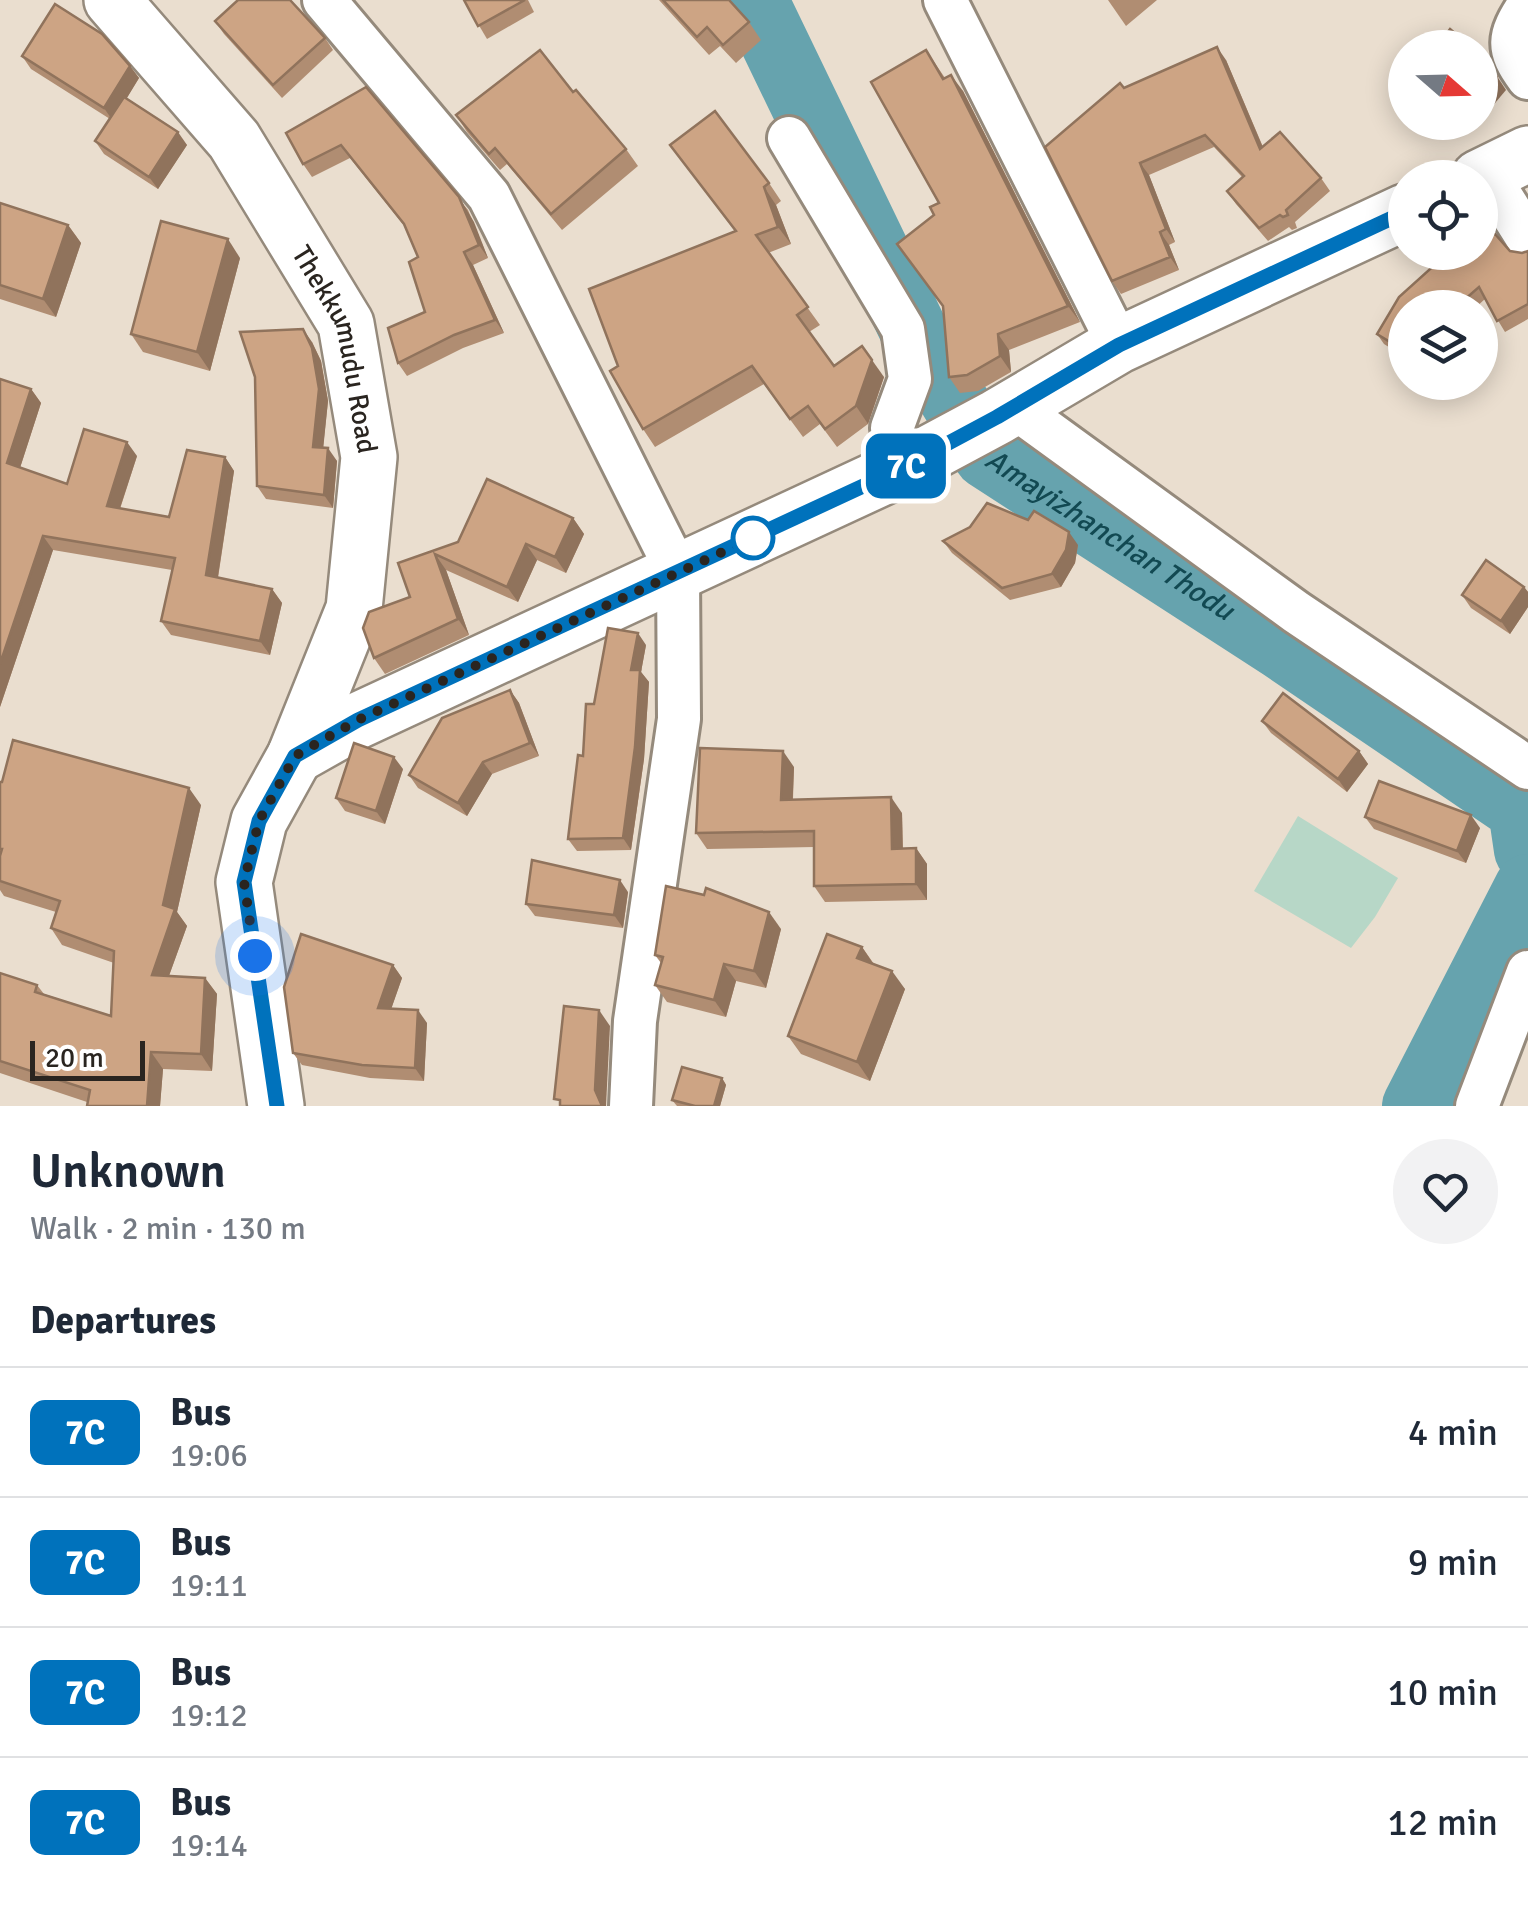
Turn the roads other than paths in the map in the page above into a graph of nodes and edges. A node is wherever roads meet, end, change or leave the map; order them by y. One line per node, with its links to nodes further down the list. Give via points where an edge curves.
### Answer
1 (112, 0): 14 (main road, Thekkumudu Road, via 234,140 346,324 369,458 354,609)
2 (324, 0): 13 (street, via 489,196)
3 (945, 0): 10 (street)
4 (1528, 6): 5 (street, via 1513,28 1512,58)
5 (1528, 78)
6 (789, 138): 12 (street, via 903,328 910,379 892,428)
7 (1498, 169): 9 (street)
8 (1388, 220): 10 (main road)
9 (1528, 239)
10 (1119, 345): 11 (main road)
11 (1006, 412): 12 (main road); 15 (street)
12 (900, 469): 13 (main road)
13 (678, 572): 14 (main road, via 358,720); 18 (street, via 678,719 635,1020)
14 (295, 756): 17 (main road, Thekkumudu Road, via 259,821 244,882)
15 (1528, 768)
16 (1528, 972): 19 (street)
17 (276, 1106)
18 (631, 1106)
19 (1477, 1106)

